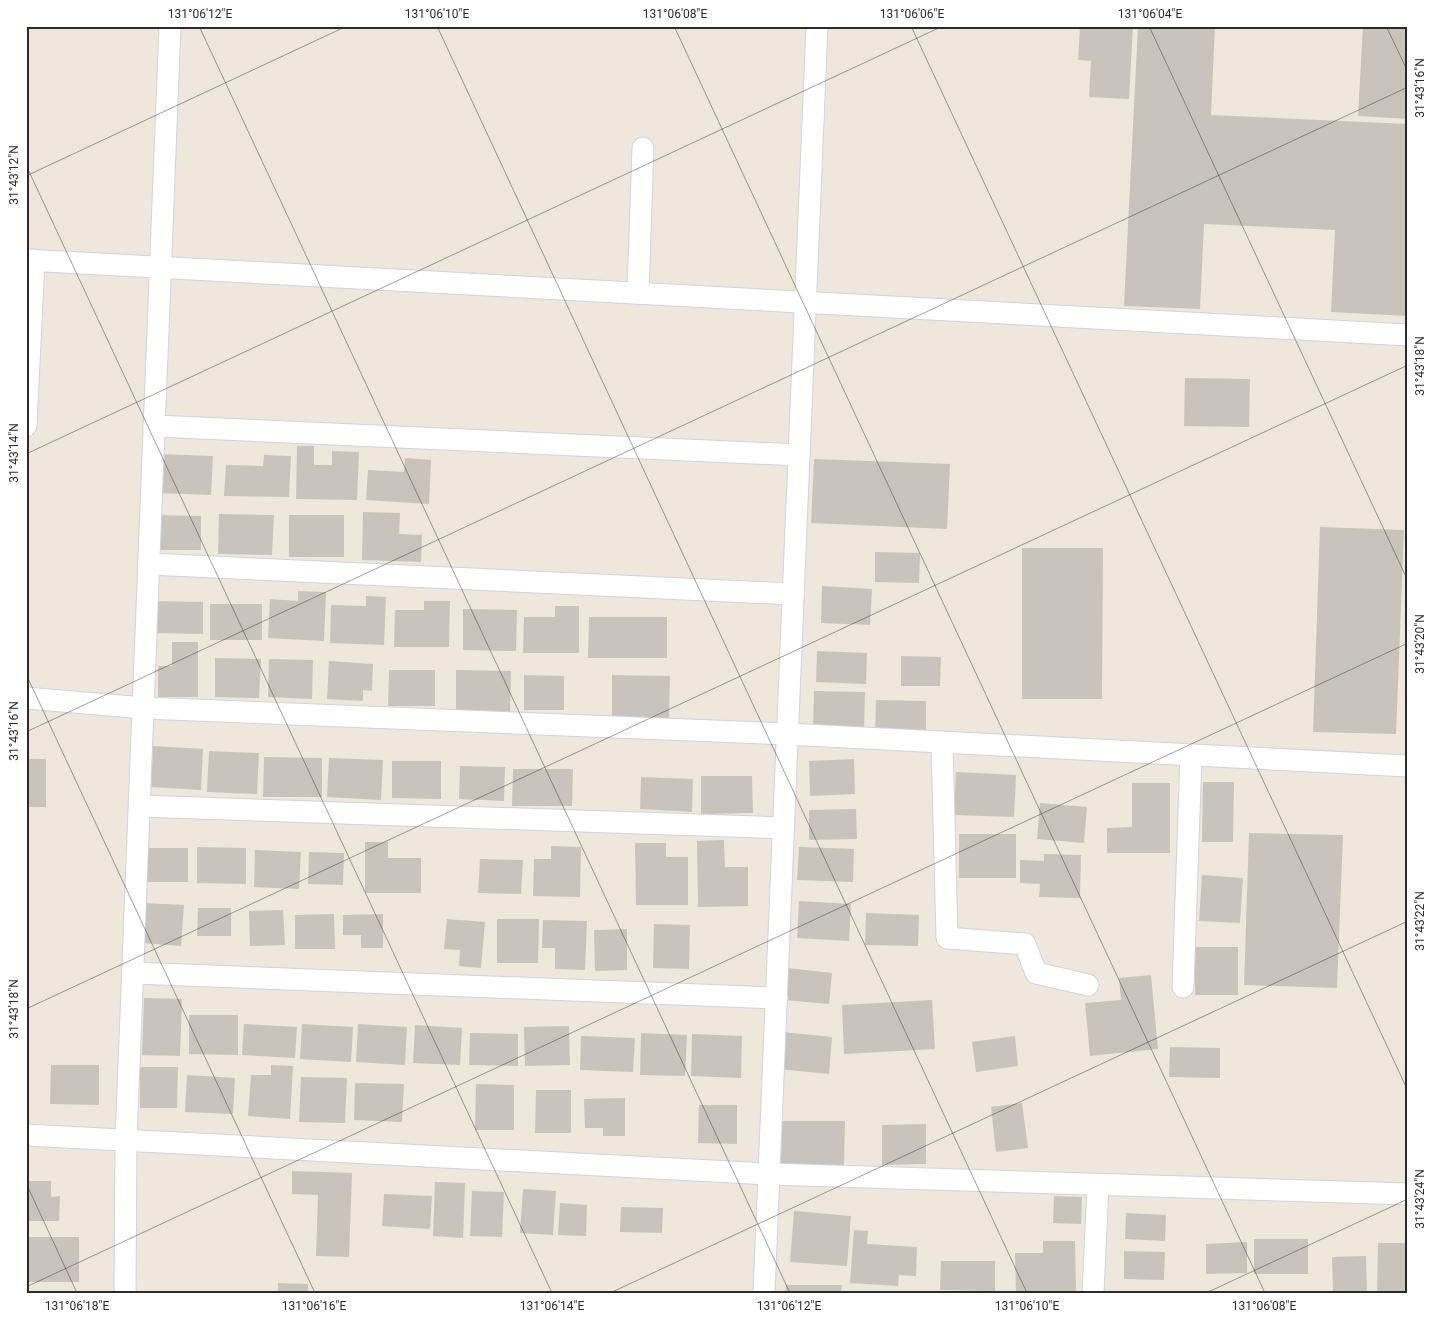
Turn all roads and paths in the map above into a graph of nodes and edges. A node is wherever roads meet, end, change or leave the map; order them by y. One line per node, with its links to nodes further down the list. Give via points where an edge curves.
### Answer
1 (170, 26): 5 (street)
2 (817, 26): 7 (street)
3 (643, 148): 6 (street)
4 (30, 260): 5 (street); 9 (street)
5 (161, 267): 6 (street); 10 (street)
6 (638, 293): 7 (street)
7 (805, 302): 8 (street); 11 (street)
8 (1408, 335)
9 (26, 426)
10 (154, 426): 11 (street); 12 (street)
11 (799, 455): 13 (street)
12 (149, 564): 13 (street); 15 (street)
13 (793, 594): 16 (street)
14 (26, 698): 15 (street)
15 (144, 708): 16 (street); 20 (street)
16 (787, 734): 17 (street); 21 (street)
17 (942, 742): 18 (street); 23 (street, via 947,938 1025,944 1036,973)
18 (1191, 755): 19 (street); 24 (street)
19 (1408, 766)
20 (140, 806): 21 (street); 22 (street)
21 (783, 828): 25 (street)
22 (133, 973): 25 (street); 27 (street)
23 (1088, 985)
24 (1183, 987)
25 (777, 998): 28 (street)
26 (26, 1136): 27 (street)
27 (126, 1140): 28 (street); 31 (street)
28 (769, 1174): 29 (street); 32 (street)
29 (1098, 1185): 30 (street); 33 (street)
30 (1408, 1194)
31 (125, 1293)
32 (764, 1293)
33 (1093, 1293)

